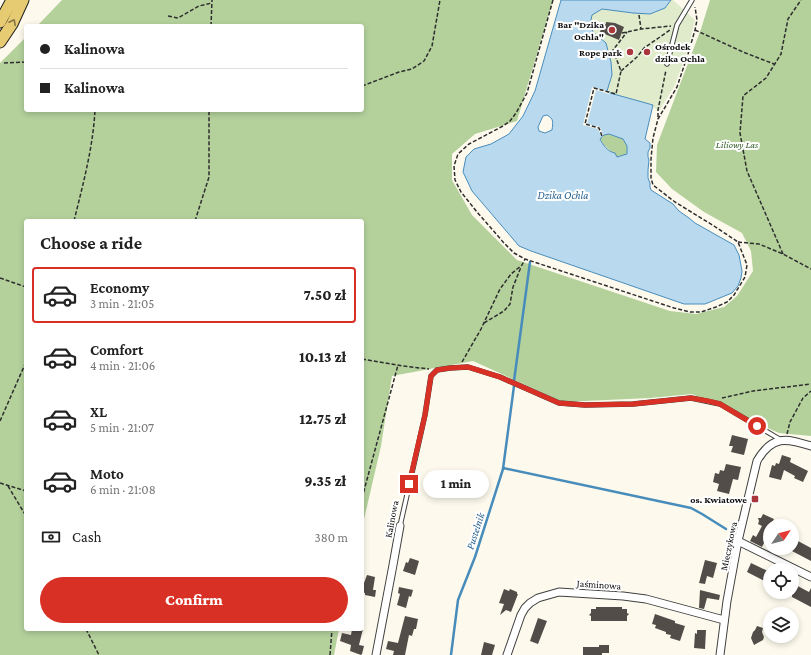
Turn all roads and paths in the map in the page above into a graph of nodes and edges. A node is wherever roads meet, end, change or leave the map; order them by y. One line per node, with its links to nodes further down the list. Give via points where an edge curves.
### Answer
1 (12, 0): 11 (main road)
2 (23, 0): 18 (main road, one-way to 2)
3 (440, 0): 24 (path, via 432,46 424,61 412,69)
4 (553, 0): 33 (path, via 527,93 516,113 510,121 469,144 458,154 454,166 455,180 461,192 504,243)
5 (692, 0): 13 (lane)
6 (801, 0): 22 (path, via 788,19 781,54)
7 (212, 1): 10 (path, via 178,18); 12 (path)
8 (695, 7): 15 (path)
9 (640, 15): 14 (path)
10 (168, 16)
11 (0, 22)
12 (212, 24)
13 (677, 25): 14 (path); 21 (lane); 23 (path, via 644,48)
14 (641, 29): 16 (path)
15 (695, 30): 22 (path); 27 (path, via 677,87)
16 (627, 32): 17 (path); 23 (path, via 613,50)
17 (622, 33)
18 (0, 42)
19 (24, 62): 20 (path)
20 (4, 63)
21 (667, 64): 27 (path)
22 (774, 64): 32 (path, via 766,78 743,96 740,134 747,171)
23 (621, 71): 28 (path, via 616,94 594,88 585,124 599,128)
24 (364, 85)
25 (95, 112): 29 (path, via 88,165)
26 (209, 112): 30 (path, via 209,177)
27 (658, 120): 31 (path, via 651,159 653,185)
28 (602, 136)
29 (74, 219)
30 (196, 219)
31 (738, 242): 32 (path, via 759,244); 33 (path, via 747,265 745,277 727,302 701,312 674,308)
32 (783, 254): 35 (path)
33 (525, 259): 34 (path)
34 (522, 265): 38 (path, via 511,274 500,289); 38 (path, via 513,287 510,304 504,311)
35 (811, 269)
36 (0, 278): 37 (path)
37 (24, 286)
38 (483, 324): 42 (path)
39 (364, 359): 40 (path)
40 (398, 365): 43 (path); 53 (path)
41 (24, 367): 47 (path)
42 (459, 367): 43 (lane); 46 (lane, via 468,367 500,377 559,403 633,404 691,398)
43 (437, 370): 55 (lane, Kalinowa, via 431,376 425,415)
44 (811, 384): 46 (path, via 753,391)
45 (811, 391): 48 (path, via 803,398)
46 (708, 401): 48 (lane, via 720,404)
47 (0, 421)
48 (784, 440): 49 (street); 56 (street, Mieczykowa, via 768,446 757,461)
49 (811, 446)
50 (0, 483): 51 (path)
51 (8, 486): 52 (path); 54 (path)
52 (24, 490)
53 (364, 491)
54 (24, 513)
55 (400, 526): 63 (street, Kalinowa)
56 (738, 541): 57 (street); 58 (street, Mieczykowa)
57 (811, 576)
58 (724, 620): 64 (street, Jaśminowa, via 646,599 559,592 538,598 525,608); 65 (street, Mieczykowa)
59 (87, 631): 61 (path)
60 (332, 631): 62 (path)
61 (98, 655)
62 (330, 655)
63 (376, 655)
64 (507, 655)
65 (720, 655)

